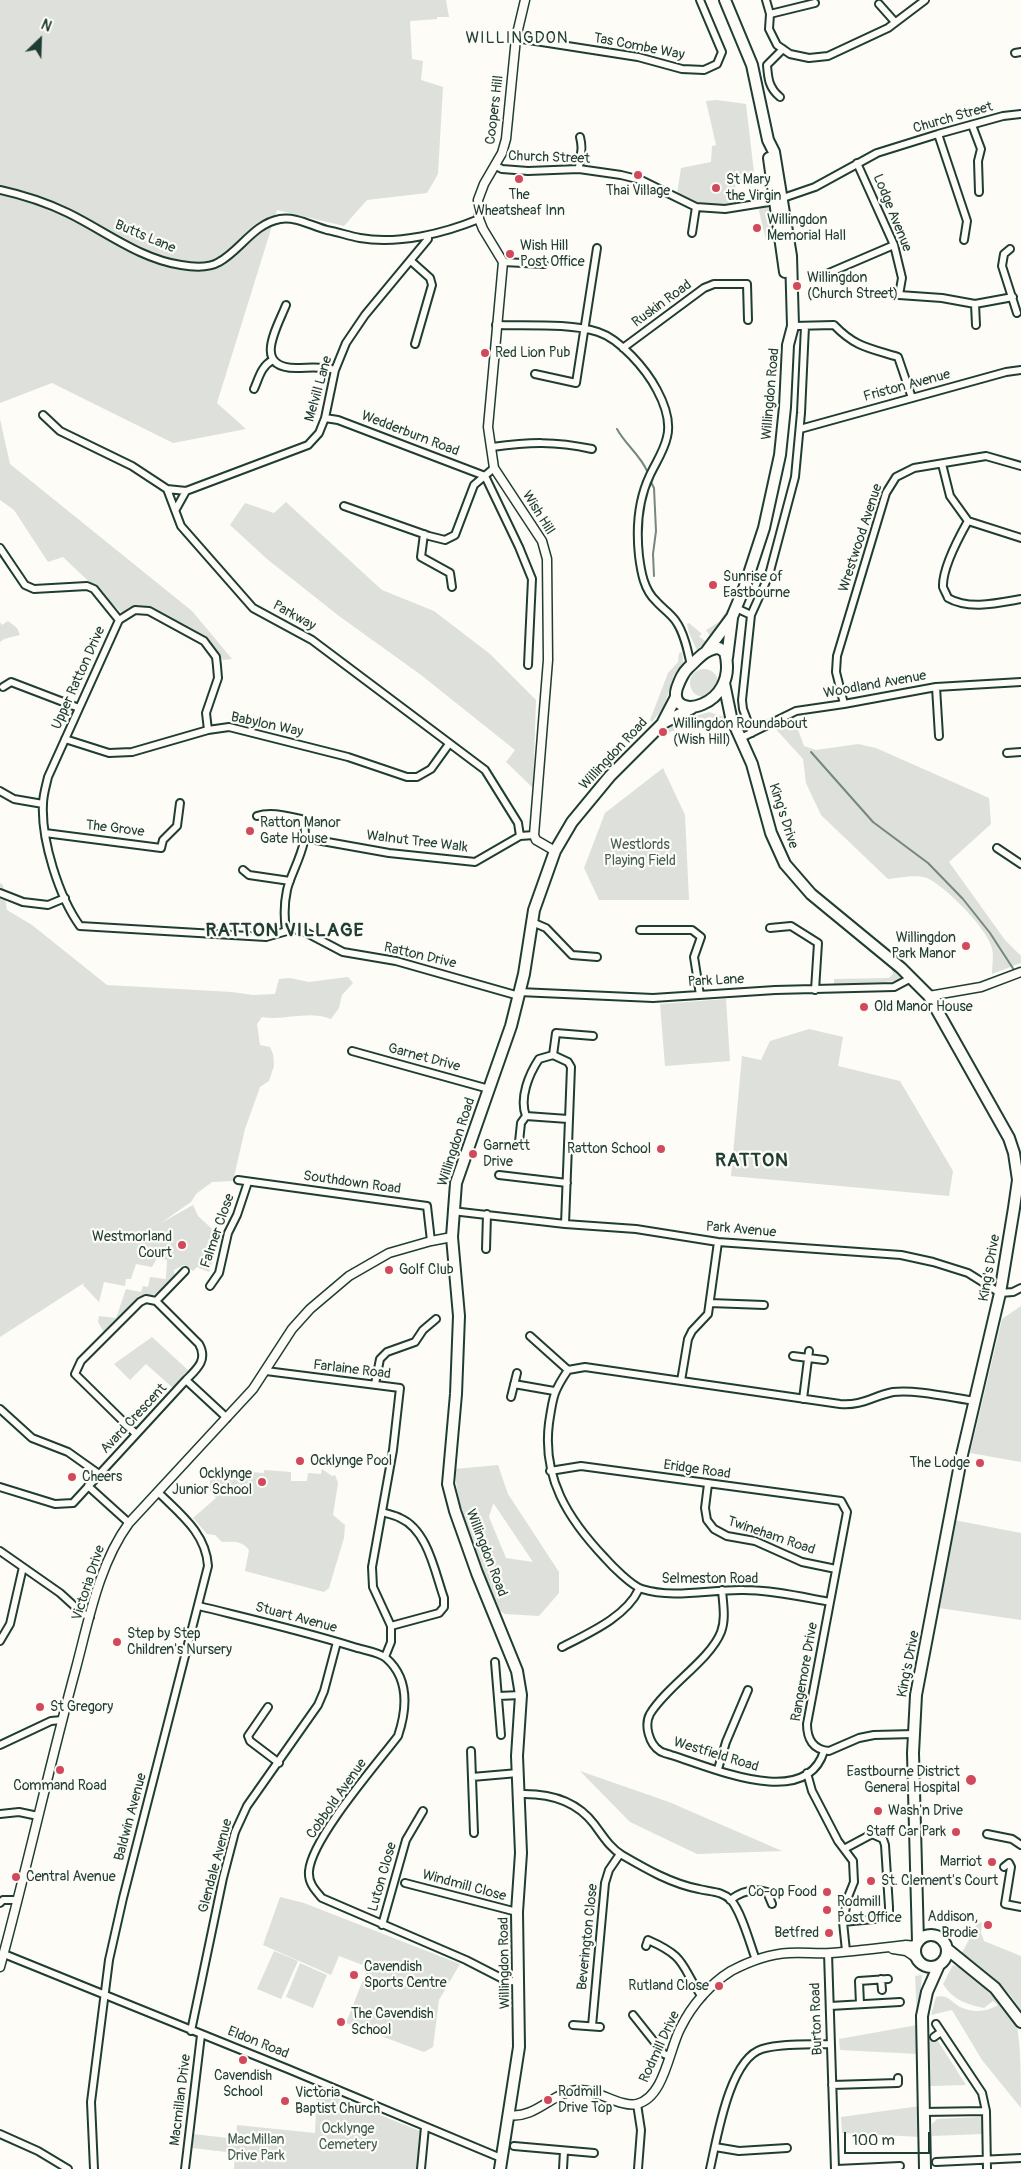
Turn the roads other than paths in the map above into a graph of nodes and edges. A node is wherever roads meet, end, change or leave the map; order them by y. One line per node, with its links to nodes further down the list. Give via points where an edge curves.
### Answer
1 (525, 0): 10 (street, Coopers Hill)
2 (700, 0): 10 (street, Tas Combe Way, via 722,52 718,64 704,70 682,69 638,57)
3 (725, 0): 22 (main road, via 752,65 768,140 774,152)
4 (766, 0): 8 (street)
5 (925, 0): 9 (street)
6 (815, 3): 8 (street)
7 (880, 4): 9 (street)
8 (770, 14): 11 (street, via 769,30)
9 (895, 22): 11 (street, via 828,56 809,58)
10 (516, 38): 18 (street, Coopers Hill, via 506,139)
11 (783, 49): 12 (street, via 767,65 770,85)
12 (780, 97)
13 (1021, 114): 14 (street, Church Street)
14 (972, 125): 15 (street, Church Street); 21 (street, via 981,149 978,161)
15 (938, 134): 17 (street, Church Street); 27 (street, via 967,221)
16 (580, 137): 19 (street, via 584,150)
17 (857, 162): 22 (street, Church Street, via 815,187); 28 (street, Lodge Avenue)
18 (496, 166): 19 (street, Church Street, via 528,171); 24 (street, Coopers Hill, via 478,200)
19 (579, 169): 23 (street, Church Street, via 641,180)
20 (0, 190): 26 (street, Butts Lane, via 67,213 161,261 182,265 218,263 262,224 281,218 361,238)
21 (980, 192)
22 (779, 199): 23 (street, Church Street, via 725,209); 46 (main road, Willingdon Road, via 791,256); 50 (main road)
23 (696, 207): 25 (street)
24 (479, 219): 26 (street, Butts Lane); 34 (street)
25 (692, 233)
26 (428, 235): 33 (street, Melvill Lane)
27 (964, 240)
28 (894, 246): 37 (street); 40 (street, Lodge Avenue, via 902,278 899,295)
29 (597, 248): 48 (street)
30 (997, 249): 32 (street)
31 (1010, 249): 32 (street)
32 (1004, 254): 39 (street, via 1002,266)
33 (411, 261): 49 (street, via 430,278 432,285); 53 (street, Melvill Lane, via 346,342)
34 (503, 262): 35 (street); 44 (street, Wish Hill)
35 (544, 264)
36 (747, 275): 38 (street)
37 (824, 275)
38 (747, 284): 43 (street); 51 (street, Ruskin Road, via 714,284 704,288)
39 (1014, 297): 40 (street); 42 (street)
40 (975, 304): 45 (street)
41 (286, 305): 52 (street, via 270,344)
42 (1017, 313)
43 (748, 320)
44 (496, 325): 48 (street); 61 (street, Wish Hill, via 488,427)
45 (976, 325)
46 (793, 326): 47 (street); 50 (main road, Willingdon Road)
47 (805, 326): 57 (street, via 834,324 855,344 898,357); 60 (street)
48 (584, 329): 51 (street, via 600,333); 55 (street, via 576,383)
49 (415, 344)
50 (788, 345): 77 (main road, Willingdon Road, via 780,455 764,528)
51 (623, 348): 80 (street, via 653,382 668,422 668,436 640,503 639,552 648,590 675,620)
52 (273, 360): 53 (street, via 288,367 322,366); 56 (street, via 263,368)
53 (335, 370): 59 (street, Melvill Lane)
54 (1021, 370): 57 (street, Friston Avenue)
55 (535, 374)
56 (254, 389)
57 (912, 398): 60 (street, Friston Avenue)
58 (43, 414): 67 (street, via 60,431 132,466)
59 (325, 418): 66 (street, Wedderburn Road, via 338,420); 68 (street, Melvill Lane, via 319,433 308,445)
60 (800, 429): 78 (street, via 795,477 786,516 769,575)
61 (492, 446): 62 (street, via 532,442 564,443); 65 (street, Wish Hill)
62 (592, 449)
63 (942, 464): 64 (street, Wrestwood Avenue, via 986,456); 71 (street, via 950,496); 91 (street, Wrestwood Avenue, via 914,468 896,477 886,493 837,656 836,672)
64 (1021, 466)
65 (494, 468): 66 (street); 109 (street, Wish Hill, via 542,541 547,559 548,660)
66 (485, 476): 72 (street, via 474,485 455,535 445,540); 83 (street, via 532,579)
67 (167, 489): 68 (street); 70 (street, Parkway)
68 (186, 491): 70 (street)
69 (344, 506): 72 (street)
70 (176, 510): 101 (street, Parkway, via 181,526 253,608 312,640)
71 (968, 521): 73 (street); 76 (street, via 947,569 944,587 948,598 982,605)
72 (424, 534): 75 (street, via 421,557 450,572)
73 (1021, 538)
74 (0, 548): 79 (street, via 25,585 34,589 87,586)
75 (452, 587)
76 (1021, 599)
77 (734, 612): 78 (street); 81 (main road, Willingdon Road); 82 (main road, Willingdon Road)
78 (751, 615): 97 (street, via 742,709)
79 (119, 620): 92 (street, Upper Ratton Drive); 96 (street, Upper Ratton Drive, via 135,610 149,611 204,641 216,657 218,678 206,713)
80 (686, 648): 81 (street); 84 (street)
81 (703, 654): 82 (main road, via 719,648 726,652); 84 (main road, Willingdon Road)
82 (727, 659): 86 (main road, Willingdon Road)
83 (528, 666)
84 (691, 666): 89 (main road, Willingdon Road, via 682,676)
85 (1021, 682): 88 (street, Woodland Avenue)
86 (724, 683): 90 (main road, via 717,695); 94 (main road, King's Drive)
87 (3, 687): 92 (street, via 11,679)
88 (936, 687): 91 (street, Woodland Avenue); 98 (street)
89 (676, 697): 93 (main road, via 681,705); 95 (main road, Willingdon Road)
90 (704, 704): 93 (main road, Willingdon Road); 94 (main road, via 720,706)
91 (844, 704): 97 (street, Woodland Avenue, via 796,711)
92 (79, 708): 100 (street, Upper Ratton Drive)
93 (692, 708): 95 (main road, Willingdon Road)
94 (732, 717): 99 (main road, King's Drive)
95 (663, 723): 113 (main road, Willingdon Road, via 610,776 572,822)
96 (208, 730): 100 (street, Babylon Way, via 132,752 109,753); 101 (street, Babylon Way, via 238,729 348,757 407,777 418,777 431,769)
97 (752, 733): 99 (street, Woodland Avenue)
98 (939, 736)
99 (741, 738): 126 (main road, King's Drive, via 752,764 771,833 785,864 811,894)
100 (65, 740): 106 (street, Upper Ratton Drive, via 48,777)
101 (449, 744): 110 (street, Parkway, via 485,770 518,823)
102 (1021, 752): 103 (street)
103 (1007, 753)
104 (0, 791): 106 (street, via 14,800)
105 (180, 803): 108 (street, The Grove, via 177,826 163,840 161,848)
106 (43, 804): 108 (street, Upper Ratton Drive)
107 (257, 816): 111 (street, via 283,815 301,819 305,825)
108 (45, 833): 118 (street, Upper Ratton Drive)
109 (534, 835): 110 (street); 113 (street, via 536,840)
110 (520, 836): 111 (street, Walnut Tree Walk, via 474,862 389,854)
111 (305, 838): 116 (street)
112 (997, 848): 114 (street)
113 (555, 851): 119 (main road, Willingdon Road)
114 (1021, 864)
115 (243, 870): 116 (street, via 249,875)
116 (290, 881): 122 (street, via 284,914)
117 (0, 894): 118 (street, via 23,902 48,905)
118 (64, 898): 120 (street, Upper Ratton Drive)
119 (532, 922): 124 (street, via 546,928 572,955); 128 (main road, Willingdon Road)
120 (80, 926): 122 (street, Ratton Drive, via 266,937)
121 (770, 928): 127 (street, via 791,926 818,943)
122 (286, 930): 128 (street, Ratton Drive, via 305,932 343,952 396,961)
123 (640, 930): 129 (street, via 692,930 701,937 694,957)
124 (596, 957)
125 (1021, 972): 130 (street, via 981,987)
126 (911, 978): 127 (street, Park Lane, via 894,987); 130 (main road, King's Drive)
127 (816, 990): 129 (street, Park Lane)
128 (519, 994): 129 (street, Park Lane, via 624,998); 134 (main road, Willingdon Road)
129 (700, 995)
130 (930, 996): 138 (main road, King's Drive)
131 (593, 1036): 133 (street, via 556,1033)
132 (352, 1051): 134 (street, Garnet Drive)
133 (553, 1055): 135 (street, via 539,1059 532,1069 523,1105); 136 (street, via 571,1067)
134 (489, 1089): 143 (main road, Willingdon Road, via 456,1183)
135 (526, 1116): 136 (street); 137 (street, via 521,1123)
136 (568, 1119): 142 (street)
137 (519, 1142)
138 (1017, 1152): 153 (main road, King's Drive, via 1018,1180)
139 (499, 1175): 142 (street)
140 (238, 1180): 141 (street, Southdown Road)
141 (248, 1182): 147 (street, Southdown Road, via 427,1206); 151 (street, Falmer Close, via 228,1233 218,1273)
142 (567, 1183): 145 (street)
143 (452, 1211): 144 (street, Park Avenue); 146 (main road, Willingdon Road)
144 (487, 1214): 145 (street, Park Avenue); 149 (street)
145 (565, 1224): 148 (street, Park Avenue, via 636,1229)
146 (452, 1237): 147 (street, Victoria Drive); 200 (main road, Willingdon Road, via 459,1316 448,1484 454,1511 517,1671)
147 (431, 1241): 163 (street, Victoria Drive, via 389,1253 349,1276 292,1329)
148 (718, 1242): 153 (street, Park Avenue, via 901,1255 968,1273); 155 (street)
149 (486, 1249)
150 (184, 1271): 154 (street)
151 (210, 1286)
152 (1021, 1288): 153 (street)
153 (1000, 1292): 172 (main road, King's Drive)
154 (156, 1301): 165 (street, Avard Crescent, via 202,1350 203,1359); 175 (street, via 146,1299 140,1302 81,1361 75,1374)
155 (710, 1303): 156 (street); 166 (street, via 708,1314 688,1339)
156 (764, 1305)
157 (436, 1319): 167 (street, via 414,1342 387,1352 380,1359)
158 (530, 1336): 162 (street)
159 (808, 1355): 160 (street); 161 (street); 171 (street)
160 (793, 1356)
161 (824, 1360)
162 (568, 1370): 166 (street, via 585,1367); 169 (street)
163 (266, 1371): 167 (street, Farlaine Road); 174 (street, Victoria Drive)
164 (517, 1373): 168 (street)
165 (186, 1380): 174 (street); 175 (street, Avard Crescent)
166 (681, 1381): 171 (street)
167 (375, 1384): 183 (street, Farlaine Road, via 400,1388)
168 (514, 1384): 169 (street); 170 (street)
169 (554, 1391): 176 (street, via 548,1437)
170 (511, 1397)
171 (803, 1399): 172 (street, via 854,1405 902,1392)
172 (975, 1401): 204 (main road, King's Drive, via 916,1695)
173 (0, 1410): 177 (street, via 32,1438 68,1452)
174 (228, 1418): 181 (street, Victoria Drive)
175 (136, 1434): 177 (street, Avard Crescent)
176 (550, 1471): 178 (street, Eridge Road, via 581,1466); 188 (street, via 568,1511 586,1538)
177 (99, 1474): 179 (street, Avard Crescent)
178 (708, 1484): 182 (street, Eridge Road); 187 (street, Twineham Road, via 705,1508 714,1529 727,1536 755,1541 802,1562)
179 (88, 1486): 180 (street, Avard Crescent, via 73,1503 55,1504); 184 (street)
180 (0, 1487)
181 (158, 1492): 184 (street, Victoria Drive); 191 (street, Baldwin Avenue, via 203,1541 208,1566)
182 (841, 1501): 187 (street, Rangemore Drive, via 847,1512)
183 (382, 1512): 193 (street, Farlaine Road, via 374,1548 373,1587); 193 (street, via 402,1518 414,1528 424,1542 444,1598 444,1607 439,1613)
184 (129, 1523): 192 (street, Victoria Drive, via 113,1547)
185 (0, 1551): 186 (street)
186 (23, 1567): 192 (street); 194 (street, via 10,1624)
187 (836, 1569): 190 (street, Rangemore Drive)
188 (640, 1589): 189 (street, Selmeston Road, via 661,1593); 196 (street, via 633,1602 592,1632)
189 (722, 1590): 190 (street, Selmeston Road, via 746,1590); 210 (street, Westfield Road, via 724,1617 721,1632 712,1646 660,1701 649,1716 648,1731 660,1751)
190 (830, 1602): 207 (street, Rangemore Drive, via 807,1724 811,1742)
191 (199, 1606): 195 (street, Stuart Avenue); 251 (street, Baldwin Avenue, via 123,1898)
192 (90, 1617): 203 (street, Victoria Drive)
193 (391, 1626): 197 (street, via 391,1642)
194 (0, 1641)
195 (337, 1642): 197 (street, Stuart Avenue); 209 (street, Glendale Avenue, via 318,1705)
196 (562, 1647)
197 (385, 1658): 233 (street, Cobbold Avenue, via 397,1671 404,1686 405,1716 398,1736 318,1845 309,1871 311,1886 322,1898)
198 (495, 1662): 201 (street)
199 (748, 1690): 210 (street)
200 (521, 1695): 201 (street); 212 (main road, Willingdon Road)
201 (498, 1696): 205 (street)
202 (268, 1707): 209 (street, via 248,1736 250,1741)
203 (62, 1720): 206 (street, via 51,1721); 217 (street, Victoria Drive)
204 (914, 1734): 207 (street, via 874,1735 834,1750); 230 (main road, King's Drive)
205 (500, 1735)
206 (0, 1746)
207 (824, 1750): 211 (street, via 817,1765)
208 (471, 1751): 213 (street)
209 (279, 1762): 262 (street, Glendale Avenue, via 247,1806 235,1832)
210 (718, 1769): 211 (street, Westfield Road, via 773,1783)
211 (807, 1773): 221 (street, via 812,1791)
212 (518, 1774): 213 (street); 214 (main road, Willingdon Road)
213 (472, 1777): 218 (street)
214 (520, 1794): 222 (street, via 551,1796 574,1806); 231 (main road, Willingdon Road)
215 (423, 1811): 233 (street, Luton Close, via 406,1840)
216 (0, 1814): 217 (street, via 19,1812)
217 (38, 1816): 225 (street, Victoria Drive)
218 (474, 1833)
219 (987, 1834): 220 (street, via 1012,1839)
220 (1021, 1845)
221 (844, 1849): 232 (street, via 853,1862 854,1874); 232 (street, via 872,1834 883,1839 889,1907 884,1918)
222 (620, 1854): 226 (street, via 669,1880 718,1892); 260 (street, Beverington Close, via 605,1883)
223 (1004, 1867): 229 (street, via 1009,1863 1011,1867 1005,1904)
224 (405, 1883): 231 (street, Windmill Close)
225 (16, 1900): 227 (street); 235 (street, Victoria Drive)
226 (730, 1900): 228 (street, via 757,1889 767,1892); 243 (street)
227 (0, 1903)
228 (772, 1904)
229 (1021, 1907)
230 (918, 1911): 234 (main road); 236 (main road, King's Drive)
231 (517, 1912): 248 (main road, Willingdon Road)
232 (844, 1922): 240 (street)
233 (382, 1925): 248 (street, Cobbold Avenue, via 505,1980)
234 (936, 1935): 236 (main road, via 924,1937); 239 (main road)
235 (3, 1941): 242 (street, Victoria Drive)
236 (917, 1944): 238 (street, Rodmill Drive); 244 (main road)
237 (646, 1946): 252 (street, via 648,1940 675,1954)
238 (886, 1947): 240 (street, Rodmill Drive); 244 (street, Rodmill Drive, via 906,1952)
239 (947, 1949): 245 (main road); 246 (main road)
240 (846, 1951): 241 (street, Rodmill Drive)
241 (828, 1953): 243 (street, Rodmill Drive, via 788,1953); 255 (street, Burton Road)
242 (4, 1954): 247 (street, Victoria Drive); 251 (street, Eldon Road)
243 (756, 1960): 252 (street, Rodmill Drive, via 731,1972)
244 (919, 1960): 246 (main road, via 927,1966); 250 (main road)
245 (962, 1962): 246 (main road); 257 (main road, via 995,1988)
246 (940, 1964): 250 (main road)
247 (0, 1967)
248 (518, 1982): 273 (main road, Willingdon Road, via 519,2047)
249 (882, 1990): 254 (street, via 884,1979 857,1981)
250 (927, 1992): 272 (main road, via 922,2026)
251 (104, 1995): 262 (street, Eldon Road); 287 (street, Baldwin Avenue, via 91,2102)
252 (702, 1996): 267 (street, Rodmill Drive, via 681,2026)
253 (900, 2002): 254 (street)
254 (860, 2004): 255 (street)
255 (830, 2006): 266 (street, Burton Road)
256 (633, 2015): 267 (street)
257 (1021, 2023)
258 (936, 2024): 263 (street)
259 (573, 2025): 260 (street)
260 (592, 2026): 261 (street)
261 (600, 2027)
262 (191, 2031): 264 (street, Eldon Road)
263 (941, 2032): 265 (street); 271 (street, via 982,2094)
264 (201, 2035): 274 (street, Eldon Road); 288 (street, Macmillan Drive)
265 (934, 2037)
266 (831, 2044): 269 (street, Burton Road); 277 (street, via 760,2050 742,2065 731,2087)
267 (669, 2056): 270 (street, Rodmill Drive, via 656,2089)
268 (898, 2078): 269 (street, via 898,2082)
269 (832, 2085): 293 (street, Burton Road)
270 (637, 2104): 273 (street, via 579,2090 562,2095 522,2116); 291 (street, via 641,2130)
271 (986, 2111): 272 (street); 282 (street)
272 (923, 2112): 294 (main road)
273 (508, 2115): 284 (main road, Willingdon Road)
274 (425, 2128): 284 (street, Eldon Road); 289 (street)
275 (0, 2134): 286 (street)
276 (514, 2146): 279 (street)
277 (715, 2147): 278 (street, via 739,2151); 292 (street)
278 (787, 2148)
279 (564, 2151): 280 (street); 290 (street)
280 (594, 2153)
281 (1021, 2158): 282 (street)
282 (987, 2159): 283 (street); 295 (street)
283 (936, 2162)
284 (501, 2164)
285 (900, 2166): 293 (street, Burton Road)
286 (68, 2169)
287 (94, 2169)
288 (185, 2169)
289 (421, 2169)
290 (563, 2169)
291 (638, 2169)
292 (710, 2169)
293 (836, 2169)
294 (925, 2169)
295 (987, 2169)

